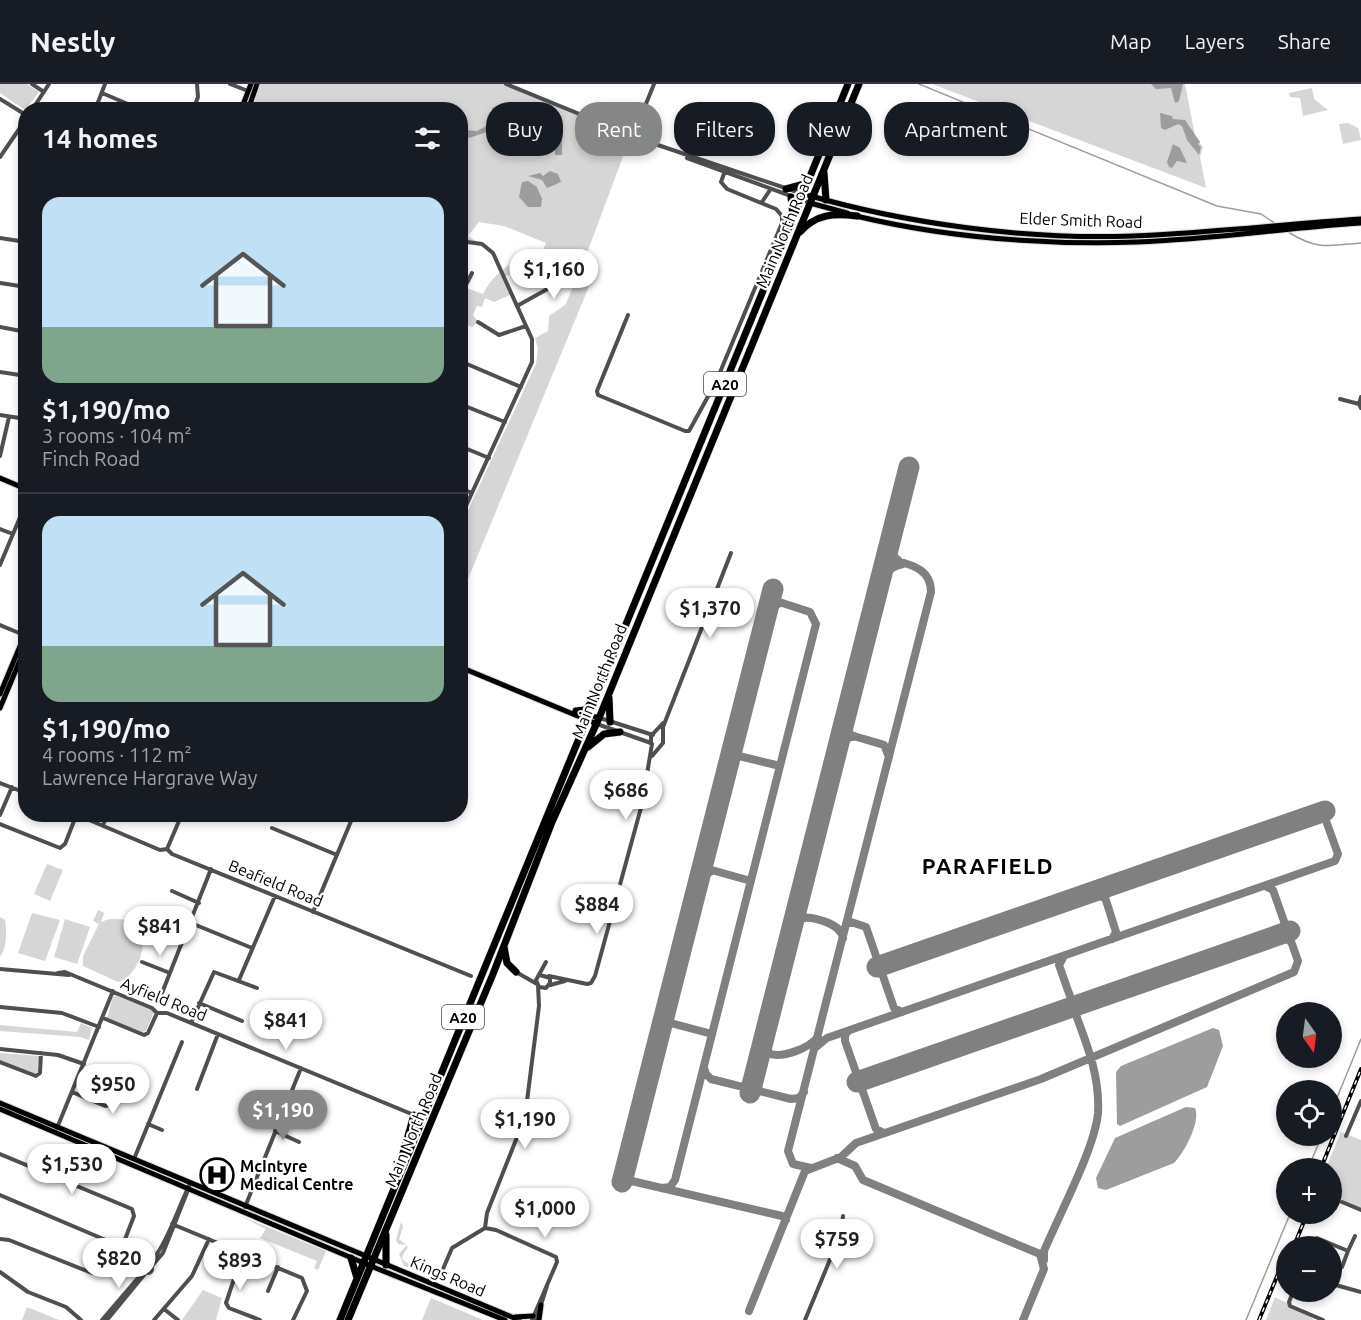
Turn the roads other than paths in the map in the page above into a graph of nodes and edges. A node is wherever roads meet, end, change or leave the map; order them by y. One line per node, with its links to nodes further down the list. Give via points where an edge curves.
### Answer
1 (32, 84): 12 (street)
2 (49, 84): 12 (street)
3 (105, 84): 14 (street)
4 (196, 84): 19 (street)
5 (230, 84): 13 (street)
6 (251, 84): 13 (main road)
7 (257, 84): 13 (main road)
8 (506, 84): 24 (street)
9 (654, 84): 22 (street)
10 (848, 84): 31 (highway, Main North Road / A20)
11 (859, 84): 29 (highway, Main North Road / A20)
12 (44, 92): 16 (street)
13 (251, 92): 20 (main road); 21 (main road)
14 (102, 93): 17 (street); 18 (street)
15 (0, 99): 23 (street)
16 (37, 102)
17 (98, 102)
18 (123, 102)
19 (196, 102)
20 (245, 102)
21 (249, 102)
22 (647, 102)
23 (18, 111)
24 (575, 112)
25 (18, 129): 27 (street)
26 (662, 147): 28 (street)
27 (0, 157)
28 (724, 171): 30 (street); 32 (street); 39 (street, via 721,182 727,189)
29 (824, 171): 37 (highway, Main North Road / A20); 38 (highway)
30 (755, 178): 32 (street); 33 (street)
31 (808, 183): 33 (highway); 35 (highway, Main North Road / A20)
32 (753, 184): 34 (street)
33 (786, 189): 35 (street)
34 (770, 190): 36 (street); 39 (street)
35 (802, 197): 36 (street); 37 (main road, Elder Smith Road); 41 (highway, Main North Road / A20)
36 (791, 198): 41 (highway)
37 (811, 200): 38 (main road, Elder Smith Road); 40 (main road, Elder Smith Road); 47 (highway, Main North Road / A20)
38 (826, 200): 44 (main road, Elder Smith Road, via 975,227)
39 (762, 202): 57 (street, via 776,209 782,223 716,382 689,431 598,395)
40 (857, 216): 47 (highway, via 819,217); 50 (main road, Elder Smith Road, via 971,237)
41 (793, 219): 94 (highway, Main North Road / A20)
42 (1361, 221): 43 (main road, Elder Smith Road)
43 (1273, 229): 45 (main road, Elder Smith Road); 50 (main road, Elder Smith Road, via 1140,242)
44 (1064, 234): 45 (main road, Elder Smith Road); 50 (main road)
45 (1084, 235): 50 (main road)
46 (0, 238): 48 (street)
47 (795, 239): 92 (highway, Main North Road / A20)
48 (18, 241)
49 (468, 242): 56 (street, via 483,244 493,253)
50 (1074, 243)
51 (561, 265): 56 (street, via 551,288)
52 (471, 273): 53 (street)
53 (468, 279)
54 (0, 283): 55 (street)
55 (18, 286)
56 (517, 306): 59 (street)
57 (628, 315)
58 (478, 322): 59 (street, via 499,335)
59 (526, 326): 65 (street, via 533,350)
60 (0, 327): 61 (street)
61 (18, 330)
62 (468, 365): 65 (street)
63 (0, 372): 64 (street)
64 (18, 375)
65 (521, 387): 73 (street)
66 (1361, 397): 68 (street)
67 (1340, 399): 68 (street)
68 (1360, 406)
69 (468, 407): 73 (street)
70 (0, 415): 71 (street)
71 (9, 417): 72 (street); 75 (street)
72 (18, 418)
73 (505, 422): 76 (street)
74 (468, 449): 76 (street)
75 (0, 456)
76 (489, 458): 80 (street)
77 (0, 478): 78 (main road)
78 (18, 486)
79 (468, 491): 80 (street)
80 (472, 493): 81 (street)
81 (468, 502)
82 (18, 522): 84 (street)
83 (0, 529): 84 (street)
84 (13, 534): 86 (street)
85 (731, 553): 97 (street)
86 (0, 565)
87 (0, 625): 88 (street)
88 (18, 631)
89 (18, 651): 93 (main road)
90 (18, 665): 95 (main road)
91 (468, 670): 96 (main road)
92 (610, 692): 99 (highway, Main North Road / A20); 100 (highway)
93 (0, 694)
94 (595, 699): 96 (highway); 98 (highway, Main North Road / A20)
95 (0, 708)
96 (577, 713): 98 (main road); 104 (highway)
97 (669, 715): 102 (street); 103 (street)
98 (587, 718): 99 (main road); 104 (highway, Main North Road / A20)
99 (598, 721): 100 (street); 101 (street); 107 (highway, Main North Road / A20)
100 (610, 722): 102 (street)
101 (620, 732): 105 (street); 107 (highway, via 604,734)
102 (654, 734): 103 (street); 105 (street)
103 (662, 735): 106 (street, via 664,742)
104 (579, 738): 184 (highway, Main North Road / A20)
105 (651, 744): 106 (street); 108 (street)
106 (660, 746): 108 (street)
107 (586, 749): 135 (highway, Main North Road / A20)
108 (650, 760): 146 (street, via 595,976 587,984)
109 (0, 783): 110 (street)
110 (12, 787): 111 (street); 112 (street)
111 (18, 790)
112 (0, 815)
113 (72, 822): 118 (street, via 60,848)
114 (96, 822): 119 (street, Beafield Road)
115 (104, 822): 119 (street)
116 (179, 822): 121 (street)
117 (351, 822): 122 (street)
118 (0, 824)
119 (103, 825): 121 (street, Beafield Road, via 160,850)
120 (272, 828): 122 (street)
121 (167, 849): 123 (street, Beafield Road)
122 (337, 855): 129 (street)
123 (211, 869): 126 (street, Beafield Road); 128 (street)
124 (172, 891): 125 (street)
125 (179, 894): 127 (street); 128 (street)
126 (275, 896): 129 (street, Beafield Road); 136 (street)
127 (176, 901)
128 (199, 903): 130 (street)
129 (313, 912): 143 (street, Beafield Road)
130 (191, 923): 134 (street); 136 (street)
131 (158, 927): 132 (street)
132 (165, 930): 133 (street); 134 (street)
133 (162, 937)
134 (185, 937): 140 (street)
135 (504, 945): 139 (highway, via 506,960); 141 (highway, Main North Road / A20)
136 (252, 948): 145 (street)
137 (142, 962): 140 (street)
138 (0, 969): 150 (street, Ayfield Road, via 64,972)
139 (517, 972): 141 (highway, via 502,968); 142 (street); 147 (street)
140 (170, 973): 151 (street)
141 (493, 974): 193 (highway, Main North Road / A20)
142 (540, 975): 144 (street); 144 (street, via 546,962); 147 (street)
143 (471, 976)
144 (548, 976): 146 (street); 148 (street)
145 (239, 980): 149 (street); 152 (street, via 214,972)
146 (569, 981): 148 (street)
147 (537, 985): 148 (street); 153 (street)
148 (548, 986): 153 (street)
149 (256, 988)
150 (113, 991): 155 (street, Ayfield Road); 156 (street)
151 (160, 998)
152 (199, 1003): 157 (street); 158 (street)
153 (539, 1006): 192 (street, via 525,1117 487,1213)
154 (0, 1007): 159 (street, via 62,1013)
155 (157, 1013): 156 (street, via 144,1035); 158 (street, Ayfield Road)
156 (103, 1018): 159 (street)
157 (242, 1020)
158 (191, 1023): 160 (street, Ayfield Road)
159 (99, 1027): 165 (street)
160 (218, 1034): 166 (street, Ayfield Road); 168 (street)
161 (182, 1042): 174 (street)
162 (0, 1049): 163 (street)
163 (41, 1053): 164 (street, via 40,1073 36,1076); 165 (street)
164 (0, 1062)
165 (84, 1064): 169 (street)
166 (301, 1068): 173 (street, Ayfield Road); 177 (street)
167 (144, 1078): 169 (street, via 123,1068 109,1105 105,1106)
168 (197, 1089)
169 (72, 1092): 175 (street)
170 (1361, 1101): 178 (street)
171 (0, 1103): 175 (main road)
172 (0, 1109): 175 (main road)
173 (414, 1115): 184 (highway)
174 (148, 1124): 176 (street); 182 (street)
175 (57, 1129): 182 (main road)
176 (162, 1130)
177 (275, 1131): 179 (street); 188 (street)
178 (1346, 1136)
179 (299, 1142)
180 (70, 1146): 183 (street)
181 (0, 1154): 183 (street)
182 (132, 1163): 185 (main road)
183 (57, 1177): 200 (street, via 134,1210)
184 (396, 1185): 205 (highway, Main North Road / A20)
185 (189, 1186): 188 (main road); 191 (street)
186 (0, 1195): 198 (street)
187 (1342, 1202): 189 (street)
188 (244, 1209): 194 (main road); 199 (main road)
189 (1361, 1210)
190 (843, 1216): 233 (street, via 841,1233)
191 (173, 1224): 197 (street); 209 (street, via 163,1253)
192 (485, 1228): 212 (street, via 452,1248 438,1279); 213 (street, via 554,1255 556,1262)
193 (387, 1229): 205 (highway, Main North Road / A20); 206 (highway)
194 (305, 1231): 199 (main road, via 304,1235); 205 (main road)
195 (1355, 1236): 202 (street)
196 (0, 1239): 198 (street, via 92,1273 98,1270)
197 (209, 1239): 203 (street); 219 (street, via 192,1276)
198 (110, 1241): 200 (street)
199 (314, 1242): 204 (main road)
200 (122, 1247): 209 (street)
201 (1342, 1248): 202 (street)
202 (1348, 1251): 208 (street)
203 (243, 1252): 207 (street); 228 (street, via 226,1303 229,1308)
204 (351, 1258): 205 (main road); 211 (highway)
205 (368, 1261): 206 (main road, Kings Road); 211 (highway, Main North Road / A20); 220 (main road, Kings Road); 231 (highway, Main North Road / A20)
206 (387, 1265): 212 (main road, Kings Road)
207 (278, 1267): 215 (street); 229 (street, via 300,1276 307,1286)
208 (1342, 1267)
209 (147, 1268): 224 (street); 225 (street)
210 (0, 1272): 223 (street, via 28,1292 66,1307)
211 (357, 1278): 230 (highway, Main North Road / A20)
212 (425, 1281): 220 (main road, Kings Road)
213 (547, 1286): 218 (street); 222 (street)
214 (1342, 1287): 216 (street)
215 (268, 1291)
216 (1359, 1292)
217 (1289, 1302): 221 (street)
218 (541, 1305): 222 (main road)
219 (165, 1309): 226 (street); 227 (street)
220 (508, 1318): 222 (main road); 232 (main road, Kings Road)
221 (1315, 1318): 234 (street)
222 (535, 1319)
223 (81, 1320)
224 (102, 1320)
225 (107, 1320)
226 (154, 1320)
227 (178, 1320)
228 (260, 1320)
229 (293, 1320)
230 (340, 1320)
231 (348, 1320)
232 (519, 1320)
233 (805, 1320)
234 (1323, 1320)

